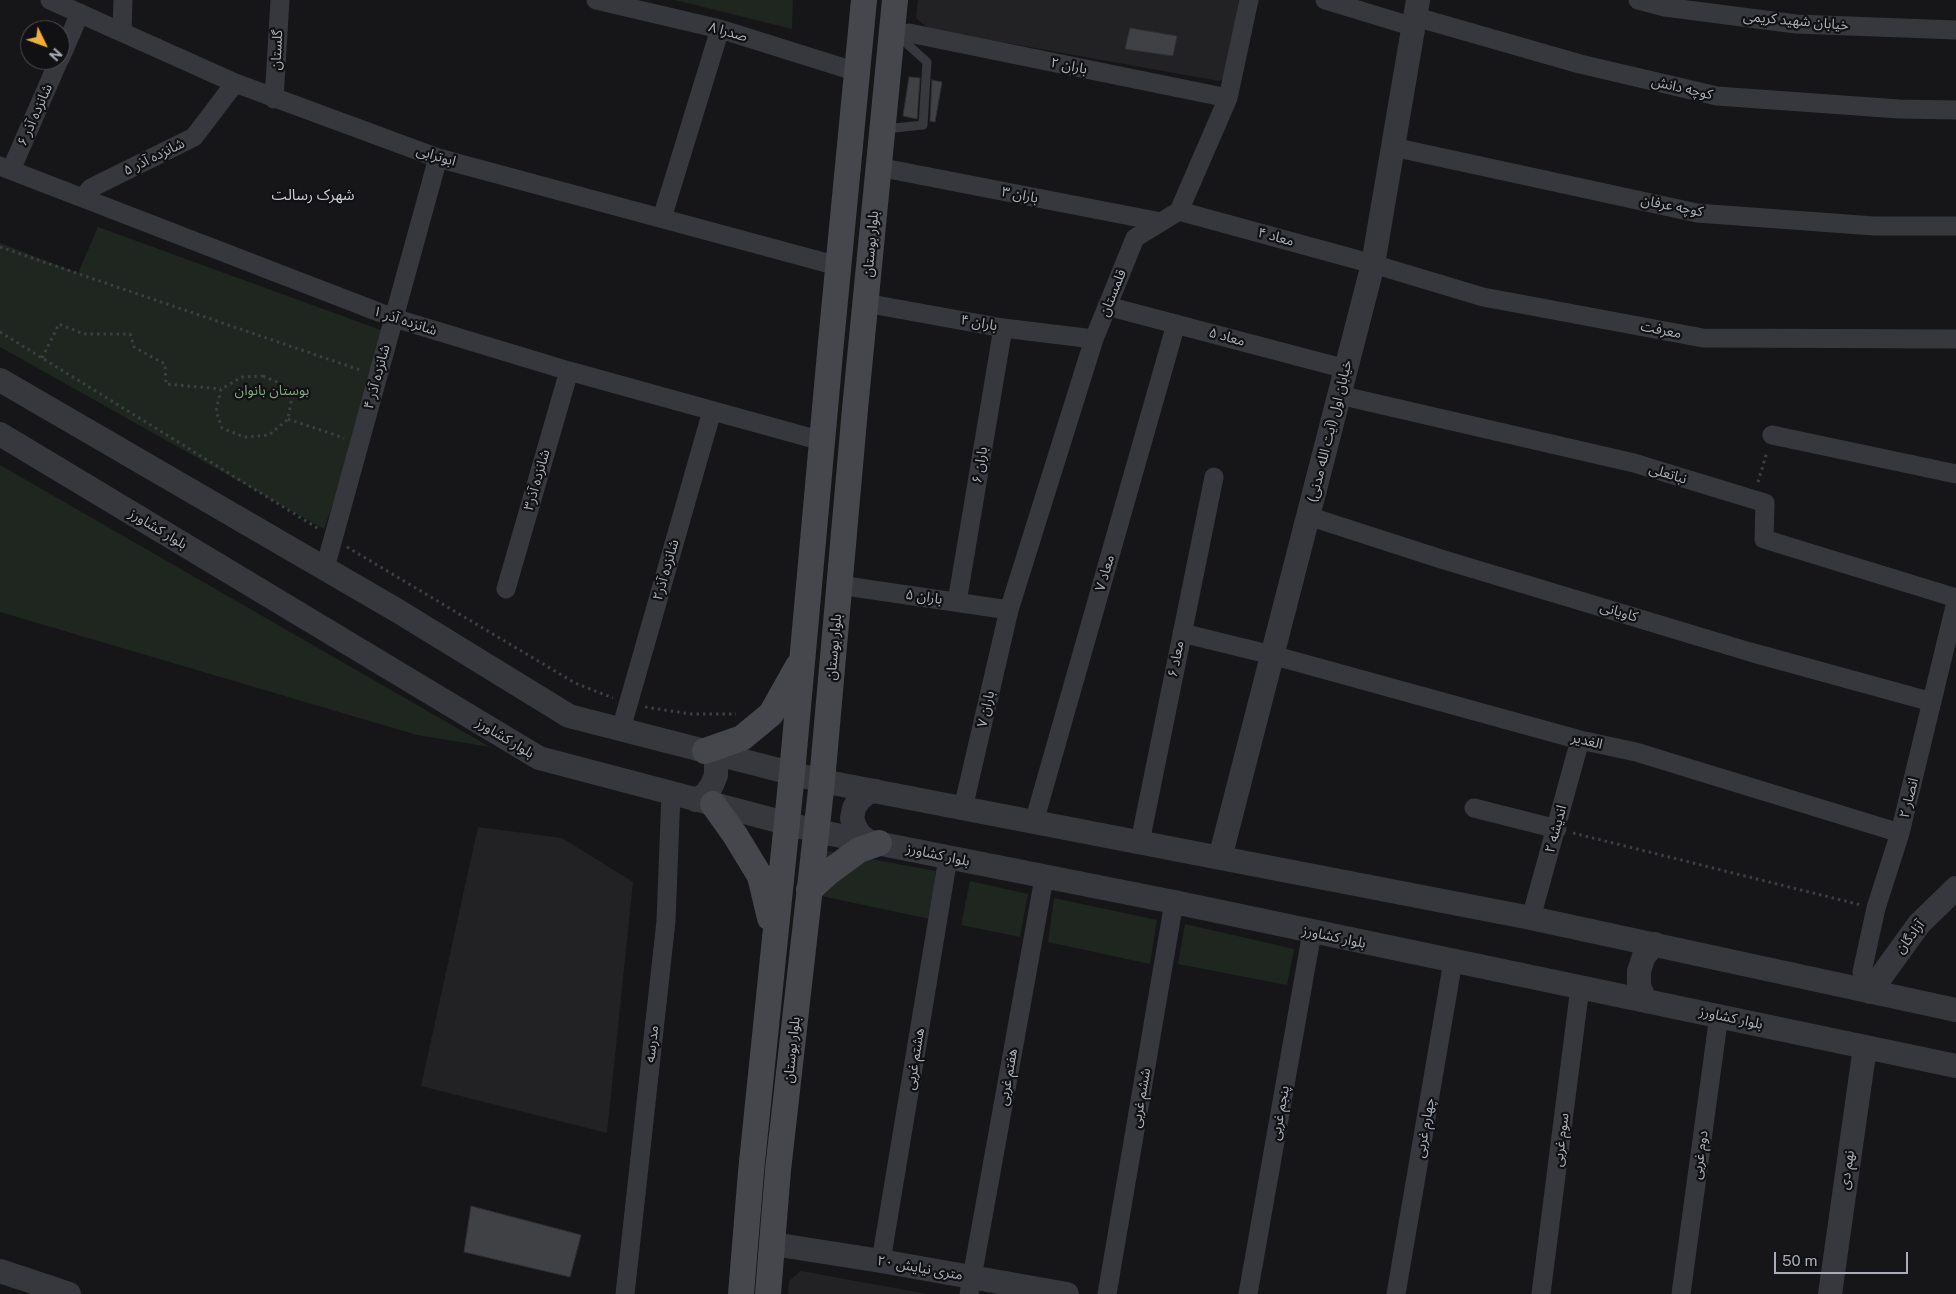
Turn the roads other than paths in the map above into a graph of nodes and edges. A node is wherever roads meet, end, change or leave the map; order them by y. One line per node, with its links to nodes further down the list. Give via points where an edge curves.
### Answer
1 (50, 0): 10 (street, ابوترابی)
2 (123, 0): 14 (street)
3 (280, 0): 21 (street, گلستان)
4 (864, 0): 18 (main road, بلوار بوستان)
5 (895, 0): 15 (main road, بلوار بوستان)
6 (1249, 0): 20 (street)
7 (1325, 0): 11 (street, کوچه دانش)
8 (1638, 0): 13 (street, خیابان شهید کریمی, via 1665,7 1796,24)
9 (607, 2): 12 (street, صدرا ۸)
10 (80, 13): 14 (street, ابوترابی); 16 (street, شانزده آذر ۶)
11 (1416, 15): 22 (street, کوچه دانش, via 1580,64 1717,96); 24 (street, خیابان اول (آیت الله مدنی))
12 (720, 29): 18 (street, صدرا ۸); 30 (street)
13 (1956, 30)
14 (122, 32): 19 (street, ابوترابی)
15 (901, 32): 20 (street, باران ۲); 23 (main road, بلوار بوستان); 23 (lane, via 927,62 923,124)
16 (70, 36)
17 (55, 70): 27 (street, شانزده آذر ۶)
18 (857, 72): 34 (main road, بلوار بوستان)
19 (235, 83): 21 (street, ابوترابی); 28 (street, شانزده آذر ۵, via 194,138 91,188)
20 (1228, 98): 29 (street)
21 (274, 99): 25 (street, ابوترابی)
22 (1956, 110)
23 (882, 129): 26 (main road, بلوار بوستان)
24 (1393, 147): 32 (street, کوچه عرفان, via 1697,212 1874,226); 33 (street, خیابان اول (آیت الله مدنی))
25 (438, 158): 30 (street, ابوترابی); 37 (street, شانزده آذر ۴)
26 (878, 167): 31 (street, باران ۳); 35 (main road, بلوار بوستان)
27 (6, 168): 28 (street, شانزده آذر ۱)
28 (83, 196): 37 (street, شانزده آذر ۱)
29 (1179, 211): 31 (street, قلمستان); 33 (street, معاد ۴)
30 (662, 218): 34 (street, ابوترابی)
31 (1161, 222): 36 (street, قلمستان, via 1135,238)
32 (1956, 226)
33 (1372, 264): 41 (street, معرفت, via 1483,297 1703,338); 44 (street, خیابان اول (آیت الله مدنی))
34 (838, 266): 42 (main road, بلوار بوستان)
35 (865, 303): 39 (street, باران ۴); 43 (main road, بلوار بوستان)
36 (1107, 306): 38 (street, معاد ۵); 40 (street, قلمستان)
37 (394, 318): 45 (street, شانزده آذر ۱); 55 (street, شانزده آذر ۴)
38 (1176, 324): 44 (street, معاد ۵); 76 (street, معاد ۷)
39 (1003, 328): 40 (street, باران ۴); 59 (street, باران ۶)
40 (1094, 339): 61 (street, قلمستان)
41 (1956, 339)
42 (831, 342): 43 (main road); 51 (main road, بلوار بوستان)
43 (861, 346): 56 (main road, بلوار بوستان)
44 (1346, 369): 47 (street, خیابان اول (آیت الله مدنی))
45 (569, 371): 48 (street, شانزده آذر ۱); 57 (street, شانزده آذر۳)
46 (0, 380): 55 (street)
47 (1339, 395): 54 (street, خیابان اول (آیت الله مدنی)); 58 (street, نباتعلی, via 1634,463 1765,503 1764,539)
48 (712, 411): 51 (street, شانزده آذر ۱); 66 (street, شانزده آذر۲)
49 (0, 434): 72 (street, بلوار کشاورز, via 539,758)
50 (1772, 435): 52 (street)
51 (822, 441): 64 (main road, بلوار بوستان)
52 (1956, 474)
53 (1214, 477): 62 (street, معاد ۶)
54 (1308, 516): 63 (street, خیابان اول (آیت الله مدنی)); 65 (street, کاویانی, via 1741,649)
55 (325, 568): 66 (street, via 570,716)
56 (839, 585): 59 (street, باران ۵); 70 (main road, بلوار بوستان)
57 (506, 589)
58 (1956, 598)
59 (957, 602): 61 (street, باران ۵)
60 (1956, 602): 65 (street, انصار ۲)
61 (1009, 610): 74 (street, باران ۷)
62 (1182, 633): 63 (street, الغدیر); 82 (street, معاد ۶)
63 (1272, 655): 67 (street, الغدیر); 84 (street, خیابان اول (آیت الله مدنی))
64 (802, 659): 68 (main road, via 771,714 742,738); 69 (main road, بلوار بوستان)
65 (1932, 702): 80 (street, انصار ۲)
66 (621, 729): 68 (street)
67 (1580, 740): 78 (street, اندیشه ۲); 80 (street, الغدیر, via 1636,752)
68 (709, 752): 69 (street); 73 (street, via 716,763 716,775)
69 (792, 773): 70 (street); 77 (main road, بلوار بوستان)
70 (822, 781): 71 (street); 79 (main road, بلوار بوستان)
71 (876, 791): 74 (street); 81 (street, via 859,800 852,818 860,835)
72 (671, 793): 73 (street, بلوار کشاورز); 108 (street, مدرسه, via 666,921)
73 (704, 802): 77 (street, بلوار کشاورز); 91 (main road, via 735,834 760,876)
74 (963, 808): 76 (street)
75 (1474, 808): 78 (street)
76 (1034, 822): 82 (street)
77 (786, 823): 79 (street, بلوار کشاورز); 91 (main road, بلوار بوستان)
78 (1557, 829): 89 (street, اندیشه ۲)
79 (816, 831): 81 (street, بلوار کشاورز); 87 (main road, بلوار بوستان)
80 (1900, 833): 95 (street, انصار ۲, via 1876,908 1862,972)
81 (874, 842): 83 (street, بلوار کشاورز); 87 (main road, via 828,872)
82 (1140, 842): 84 (street)
83 (948, 858): 85 (street, بلوار کشاورز); 102 (street, هشتم غربی)
84 (1220, 858): 89 (street)
85 (1044, 878): 88 (street, بلوار کشاورز); 105 (street, هفتم غربی)
86 (1956, 888): 95 (street, آزادگان, via 1919,924)
87 (809, 890): 101 (main road, بلوار بوستان)
88 (1174, 902): 90 (street, بلوار کشاورز); 112 (street, ششم غربی)
89 (1531, 918): 92 (street)
90 (1312, 932): 93 (street, بلوار کشاورز); 113 (street, پنجم غربی)
91 (775, 935): 109 (main road, بلوار بوستان)
92 (1655, 944): 95 (street); 96 (street, via 1644,956 1639,971 1639,986)
93 (1453, 961): 94 (street, بلوار کشاورز); 114 (street, چهارم غربی)
94 (1580, 987): 96 (street, بلوار کشاورز); 115 (street, سوم غربی)
95 (1870, 992): 97 (street)
96 (1645, 1000): 98 (street, بلوار کشاورز)
97 (1956, 1010)
98 (1719, 1015): 99 (street, بلوار کشاورز); 116 (street, دوم غربی)
99 (1865, 1047): 100 (street, بلوار کشاورز); 117 (street, نهم دی)
100 (1956, 1066)
101 (772, 1244): 102 (street, ۲۰ متری نیایش); 110 (main road, بلوار بوستان)
102 (882, 1261): 105 (street, ۲۰ متری نیایش)
103 (0, 1271): 107 (street)
104 (0, 1284): 106 (street)
105 (970, 1285): 111 (street, ۲۰ متری نیایش)
106 (25, 1294)
107 (69, 1294)
108 (625, 1294)
109 (741, 1294)
110 (768, 1294)
111 (1067, 1294)
112 (1107, 1294)
113 (1248, 1294)
114 (1396, 1294)
115 (1541, 1294)
116 (1681, 1294)
117 (1830, 1294)

